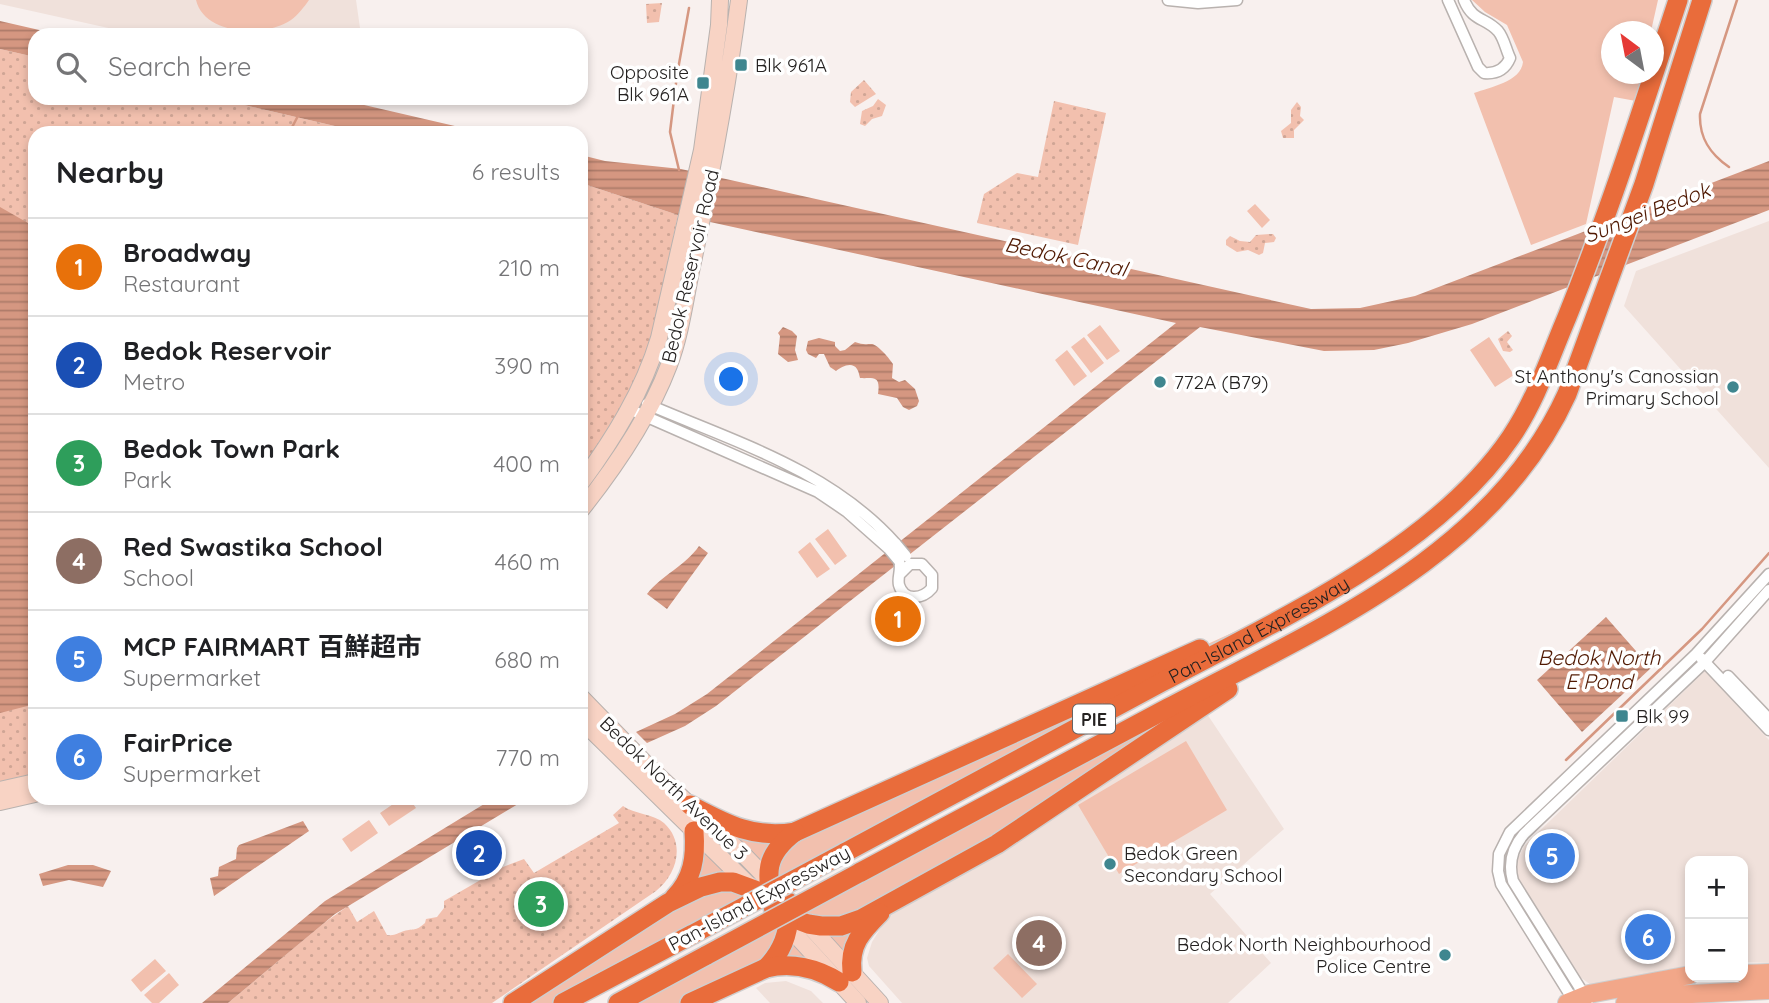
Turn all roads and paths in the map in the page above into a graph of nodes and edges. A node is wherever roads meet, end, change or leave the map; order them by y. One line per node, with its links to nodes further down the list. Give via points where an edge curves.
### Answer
1 (720, 0): 9 (main road, Bedok Reservoir Road)
2 (739, 0): 9 (main road, Bedok Reservoir Road)
3 (1168, 0): 4 (street)
4 (1237, 0)
5 (1448, 0): 6 (street, via 1478,67 1492,74 1510,58 1499,33 1477,19)
6 (1464, 0)
7 (1678, 0): 19 (highway, Pan-Island Expressway / PIE, via 1622,174 1529,407 1511,438 1458,500)
8 (1702, 0): 22 (highway, Pan-Island Expressway / PIE, via 1607,290 1557,417 1532,457 1492,504 1448,544 1360,604)
9 (709, 151): 10 (main road, Bedok Reservoir Road)
10 (689, 241): 11 (main road, Bedok Reservoir Road, via 651,363); 12 (main road, Bedok Reservoir Road, via 679,330 670,363)
11 (632, 404): 12 (street); 13 (main road, Bedok Reservoir Road)
12 (647, 411): 14 (main road, Bedok Reservoir Road); 15 (street, bridge, via 818,492 893,546)
13 (588, 473)
14 (588, 500)
15 (903, 559): 16 (street); 17 (street)
16 (919, 564): 17 (street); 17 (street, via 929,569 933,578 925,595 905,594)
17 (900, 573)
18 (1769, 574): 21 (street)
19 (1342, 582): 33 (highway); 45 (highway, Pan-Island Expressway / PIE, bridge)
20 (1769, 590): 21 (street)
21 (1703, 655): 24 (street); 26 (street); 43 (street, via 1521,821 1501,846 1497,863 1501,884)
22 (1260, 661): 35 (highway, via 1247,676 1031,822); 46 (highway, Pan-Island Expressway / PIE, bridge)
23 (588, 704): 31 (main road, Bedok North Avenue 3)
24 (1769, 719)
25 (588, 727): 32 (main road, Bedok North Avenue 3)
26 (1769, 730)
27 (28, 784): 28 (main road)
28 (0, 790)
29 (28, 796): 30 (main road)
30 (0, 802)
31 (690, 805): 33 (highway, via 751,832); 36 (main road, Bedok North Avenue 3)
32 (694, 831): 34 (highway, via 690,876); 36 (main road, Bedok North Avenue 3)
33 (794, 832): 36 (highway, via 771,857 768,869)
34 (668, 904): 36 (highway, via 698,888 733,882); 44 (highway)
35 (888, 905): 36 (highway, via 832,926); 41 (highway, via 853,946)
36 (780, 906): 37 (highway, via 782,947); 41 (main road, Bedok North Avenue 3)
37 (766, 968): 41 (highway, via 787,965); 47 (highway)
38 (1769, 973): 39 (main road)
39 (1748, 974)
40 (1685, 976): 43 (main road)
41 (845, 977): 48 (main road, Bedok North Avenue 3); 49 (main road, Bedok North Avenue 3)
42 (1769, 990): 50 (main road, via 1672,995)
43 (1578, 1001)
44 (513, 1003)
45 (563, 1003)
46 (618, 1003)
47 (690, 1003)
48 (858, 1003)
49 (880, 1003)
50 (1625, 1003)

